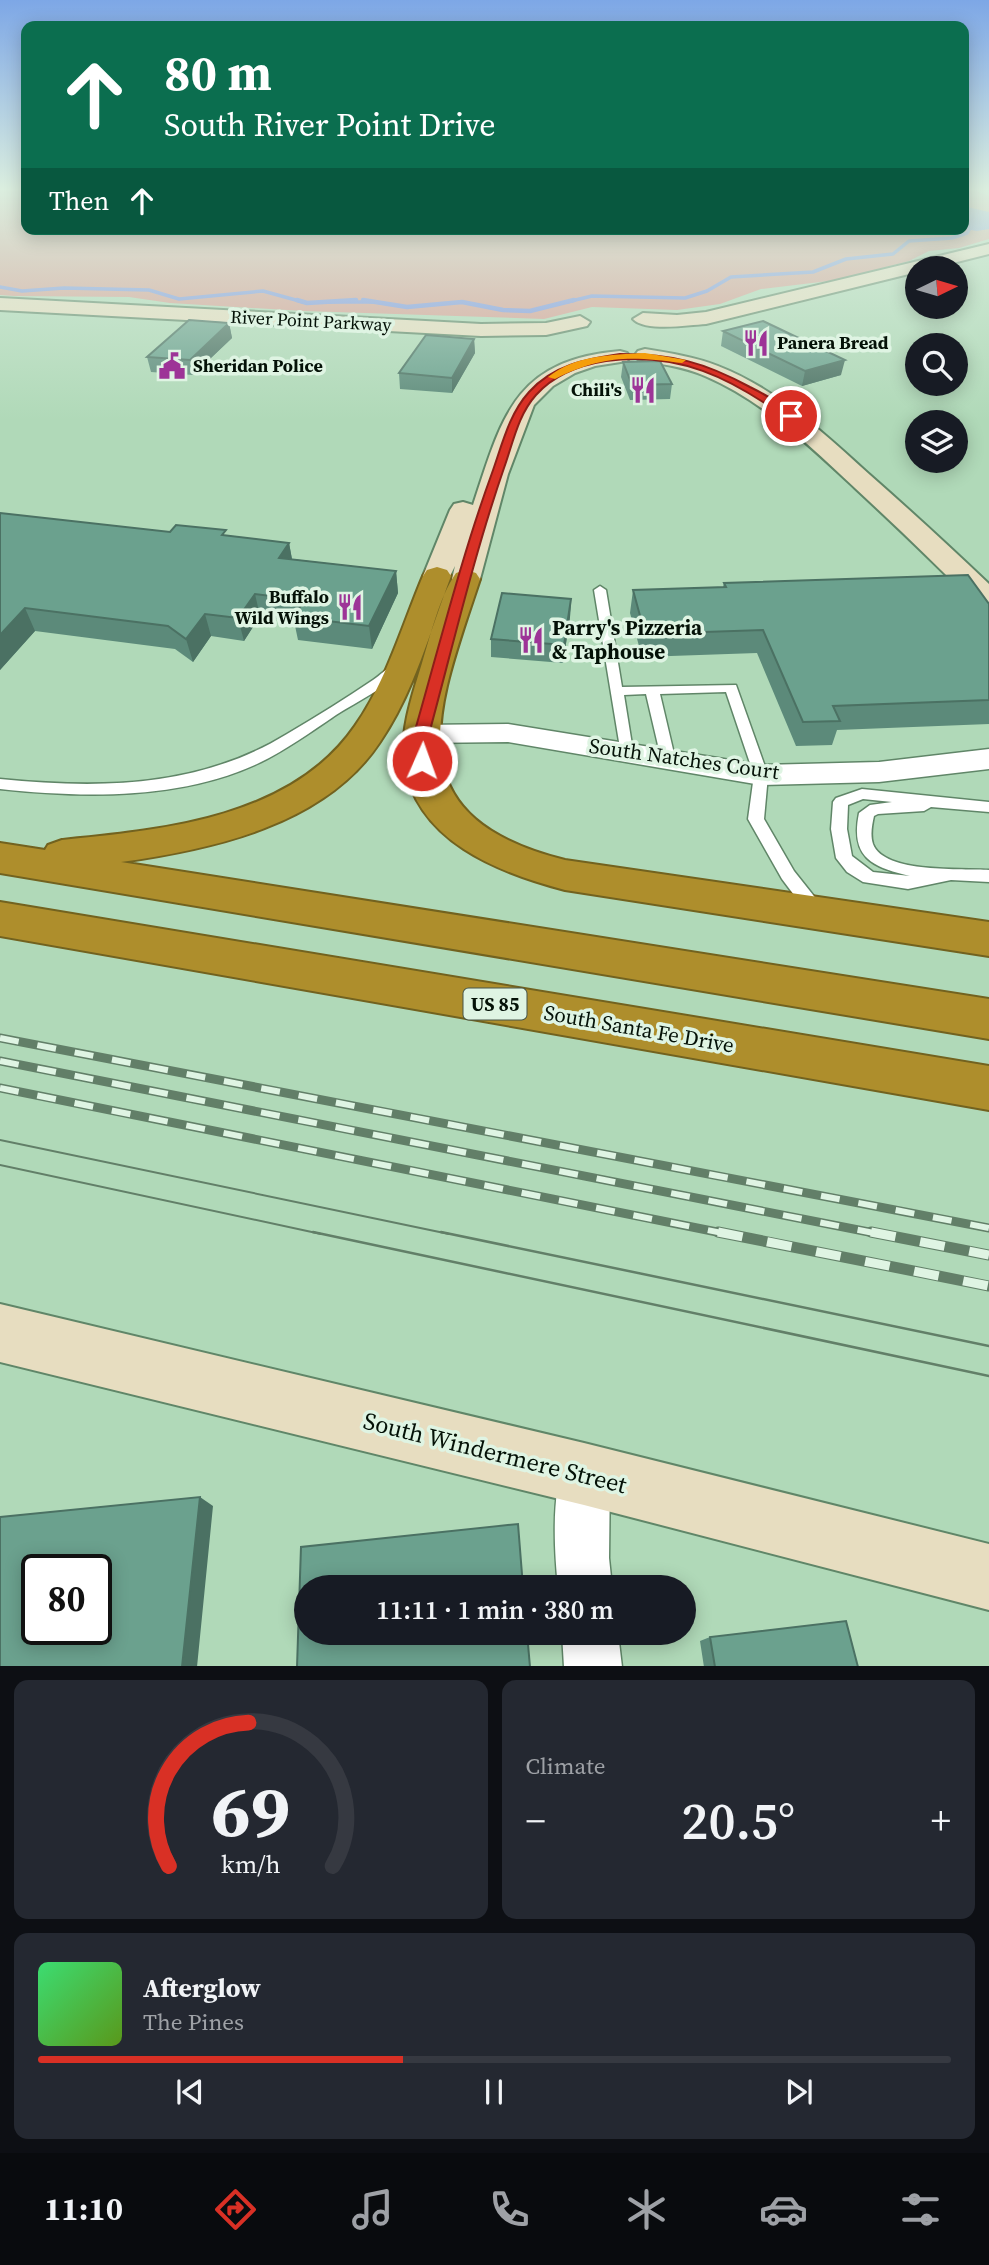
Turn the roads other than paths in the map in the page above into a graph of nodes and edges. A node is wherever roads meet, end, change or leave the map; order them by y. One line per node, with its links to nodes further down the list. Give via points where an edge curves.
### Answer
1 (924, 265): 7 (street, via 706,318)
2 (905, 281): 5 (street)
3 (0, 304): 10 (street, River Point Parkway, via 481,330 546,329 590,320 568,331)
4 (0, 312): 8 (street, River Point Parkway)
5 (763, 316): 9 (street, via 704,324); 13 (street, via 723,327 703,342 709,356)
6 (622, 317): 7 (street)
7 (643, 319): 9 (street)
8 (487, 335): 10 (street, River Point Parkway); 12 (street, via 513,340)
9 (674, 336): 11 (street, via 668,348); 13 (street, via 683,347)
10 (572, 343): 11 (street, River Point Parkway, via 594,353); 12 (street, via 560,360)
11 (632, 356): 15 (street, via 592,359 564,370 525,401); 17 (street, via 702,366 767,399 816,438)
12 (534, 362): 15 (street, via 506,399)
13 (721, 364): 14 (street, via 776,390 809,412)
14 (989, 574)
15 (451, 578): 18 (highway); 21 (highway, via 447,638)
16 (600, 590): 20 (lane)
17 (989, 601)
18 (402, 663): 26 (lane, via 380,682 252,760 201,778 74,788); 29 (highway, via 365,738 324,779 296,797 236,824 196,835 109,850)
19 (652, 690): 20 (lane); 23 (lane); 25 (lane, via 731,688)
20 (616, 691): 22 (lane)
21 (421, 734): 22 (street, South Natches Court, via 508,733); 32 (highway, via 422,761 440,803 476,840 516,862 565,875)
22 (626, 751): 23 (street, South Natches Court)
23 (668, 758): 25 (street, South Natches Court)
24 (989, 758): 25 (street, South Natches Court, via 879,772)
25 (761, 775): 32 (lane, via 757,819 788,875)
26 (0, 784)
27 (944, 804): 28 (lane); 30 (lane, via 875,809 867,813 861,831 872,857); 30 (lane, via 862,794 841,802 844,858 853,869 869,878 908,883)
28 (989, 807)
29 (5, 859): 35 (highway)
30 (933, 876): 31 (lane)
31 (989, 876)
32 (818, 915): 34 (highway)
33 (0, 919): 36 (highway, South Santa Fe Drive / US 85)
34 (989, 939)
35 (989, 1018)
36 (989, 1088)
37 (0, 1333): 38 (street, South Windermere Street)
38 (584, 1474): 39 (street); 40 (street, South Windermere Street)
39 (584, 1575)
40 (989, 1577)
41 (591, 1645): 42 (street)
42 (593, 1666)

